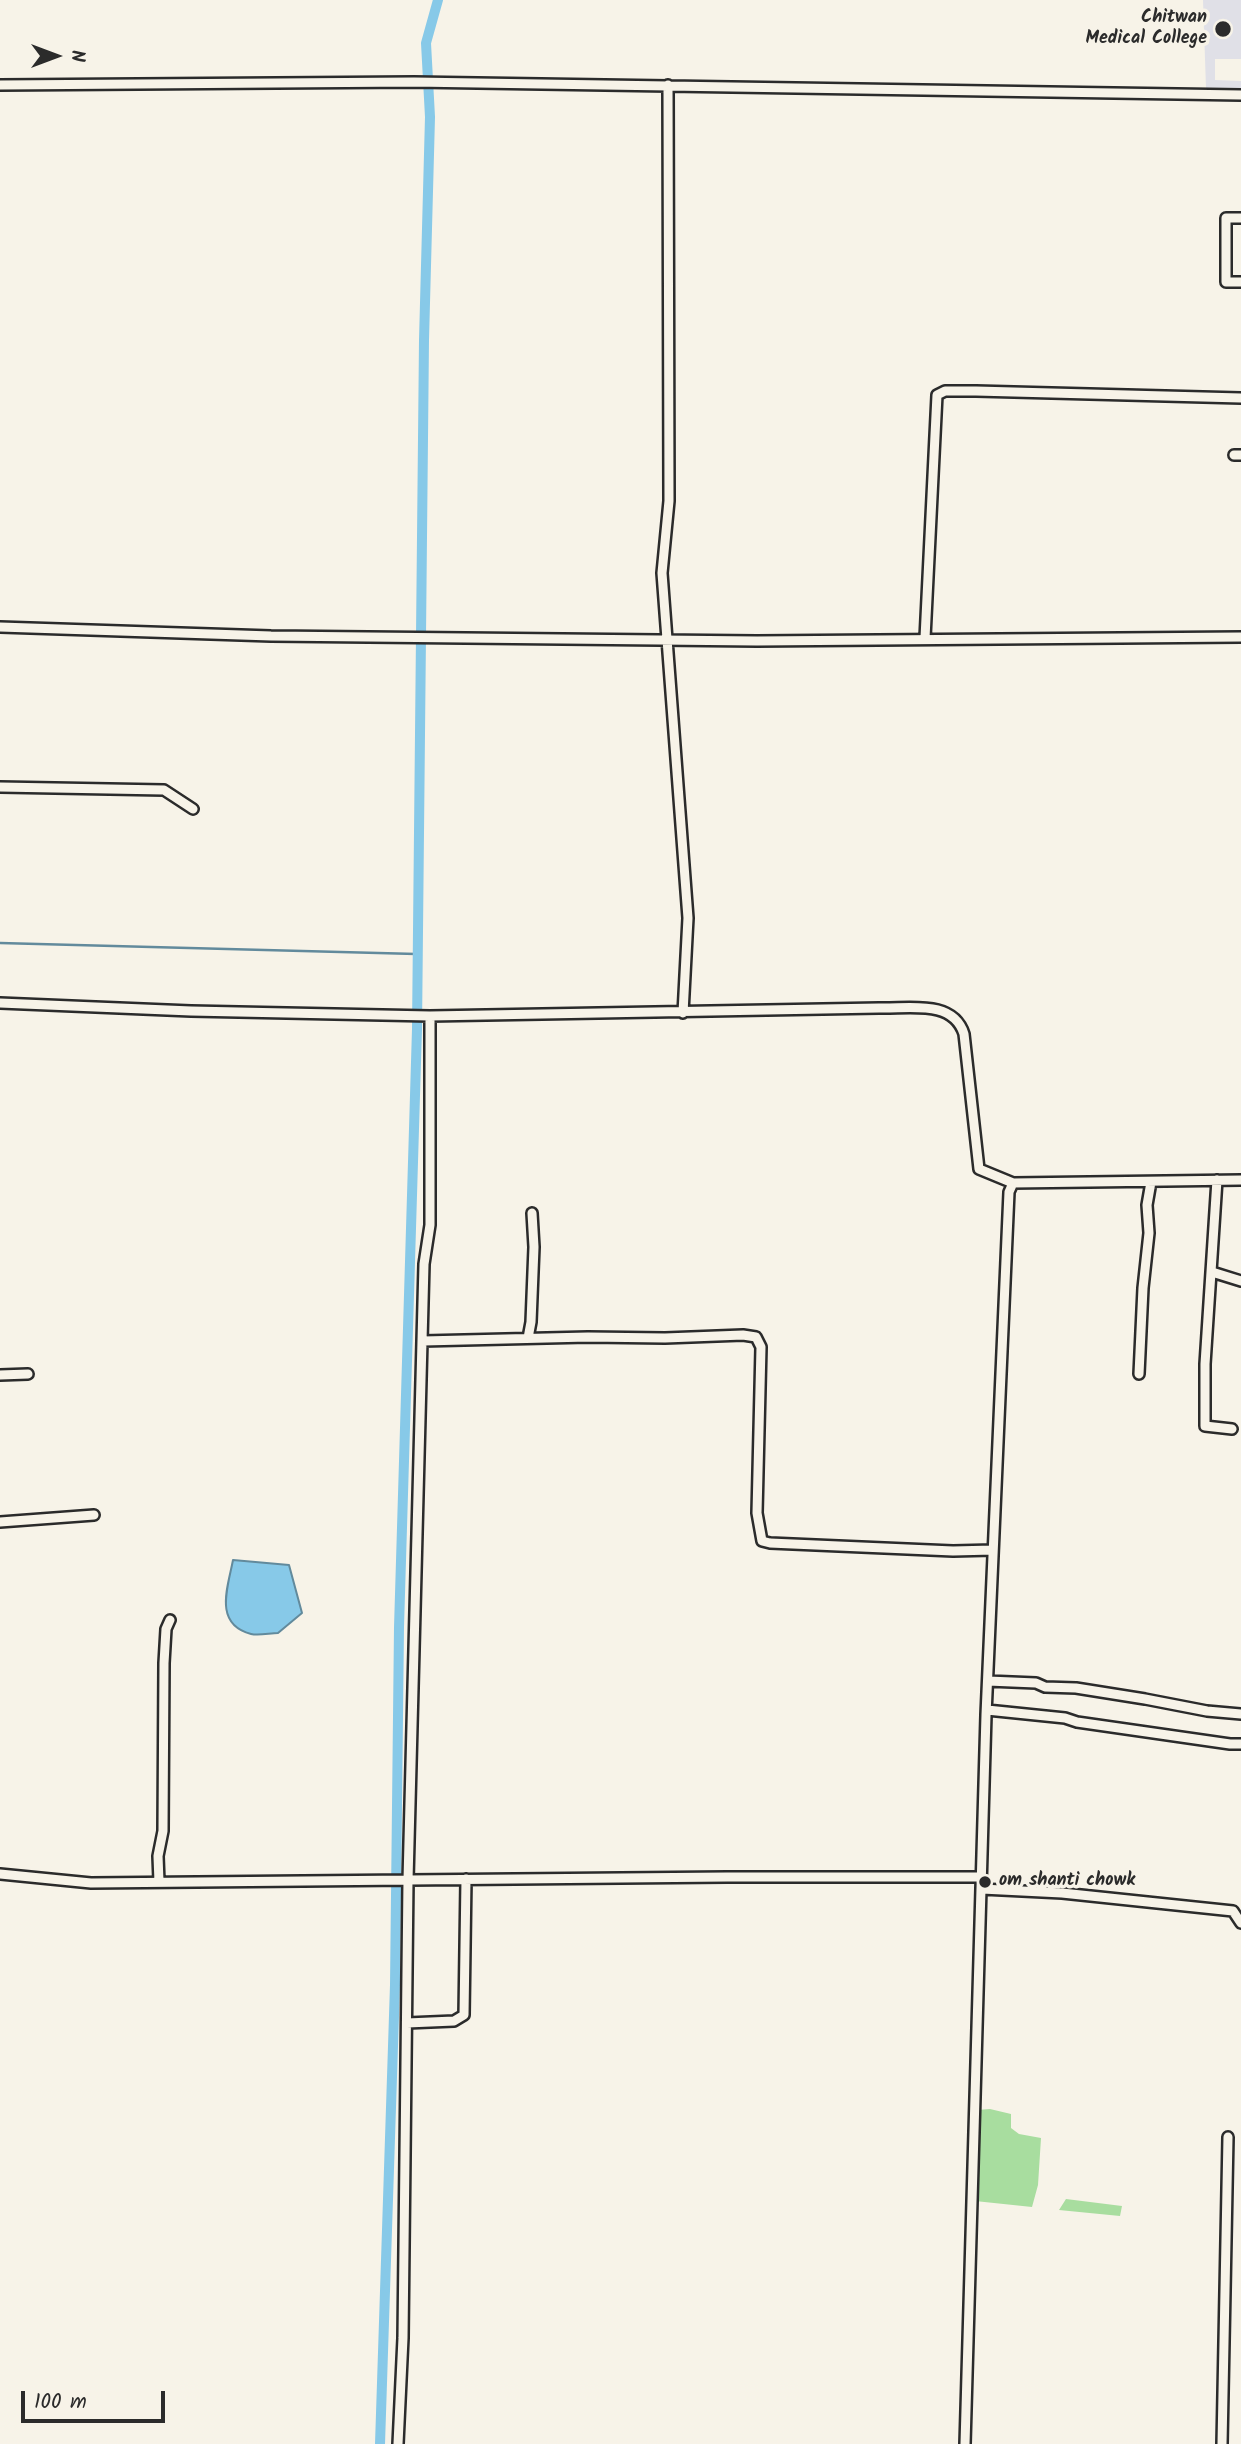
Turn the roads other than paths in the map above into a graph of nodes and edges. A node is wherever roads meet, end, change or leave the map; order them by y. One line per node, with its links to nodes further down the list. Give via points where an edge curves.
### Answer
1 (0, 85): 2 (street)
2 (668, 85): 3 (street); 10 (street, via 669,501 662,573)
3 (1241, 95)
4 (1241, 218): 5 (street, via 1226,218 1226,282)
5 (1241, 282)
6 (1241, 398): 9 (street, via 976,391 937,395)
7 (0, 627): 10 (street, via 257,636)
8 (1241, 637): 9 (street)
9 (925, 638): 10 (street)
10 (666, 639): 14 (street, via 688,918)
11 (0, 788): 12 (street, via 164,790)
12 (194, 809)
13 (0, 1003): 15 (street)
14 (683, 1013): 15 (street); 19 (street, via 944,1010 956,1017 964,1034 979,1169)
15 (426, 1016): 24 (street, via 430,1225 424,1264)
16 (1217, 1180): 17 (street); 18 (street); 21 (street)
17 (1241, 1180)
18 (1151, 1182): 19 (street); 26 (street)
19 (1013, 1183): 31 (street, via 1009,1192)
20 (532, 1213): 23 (street)
21 (1212, 1272): 22 (street); 28 (street, via 1205,1426)
22 (1241, 1281)
23 (528, 1338): 24 (street); 31 (street, via 756,1337 761,1347 757,1513 762,1541)
24 (423, 1340): 40 (street)
25 (28, 1374): 27 (street)
26 (1139, 1374)
27 (0, 1375)
28 (1232, 1429)
29 (93, 1515): 30 (street)
30 (0, 1522)
31 (993, 1550): 33 (street)
32 (170, 1619): 41 (street, via 164,1663)
33 (988, 1681): 34 (street); 35 (street, via 1076,1688)
34 (987, 1710): 36 (street); 38 (street)
35 (1241, 1714)
36 (1241, 1744)
37 (0, 1874): 41 (street, via 91,1883)
38 (982, 1877): 39 (street); 42 (street)
39 (466, 1879): 40 (street); 44 (street, via 464,2015 454,2021)
40 (408, 1880): 41 (street); 44 (street)
41 (159, 1882)
42 (982, 1889): 43 (street, via 1233,1910); 47 (street)
43 (1241, 1923)
44 (407, 2022): 46 (street)
45 (1228, 2137): 48 (street)
46 (398, 2444)
47 (965, 2444)
48 (1222, 2444)

